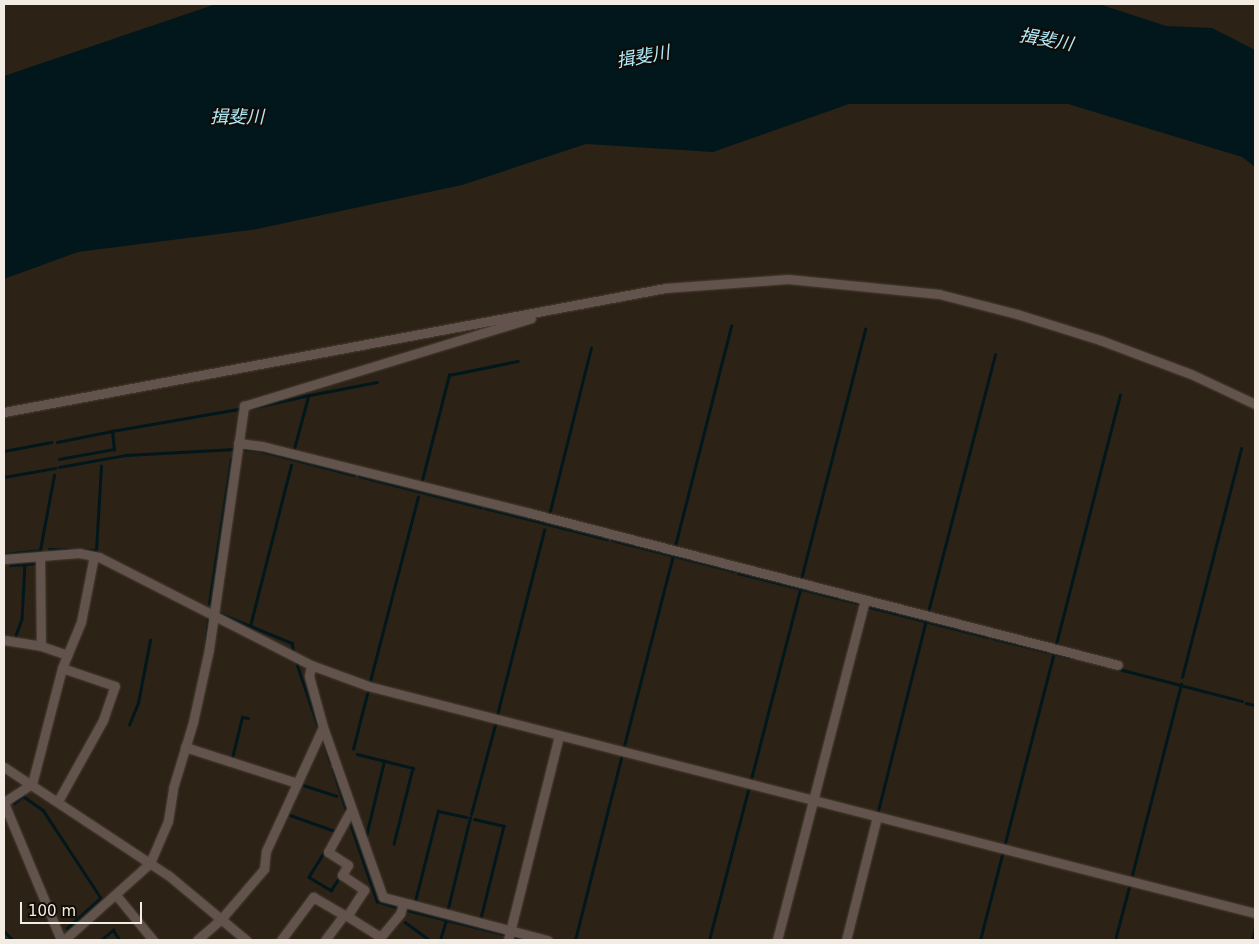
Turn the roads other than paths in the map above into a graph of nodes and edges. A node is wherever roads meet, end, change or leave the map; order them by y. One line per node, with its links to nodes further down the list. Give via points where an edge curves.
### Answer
1 (536, 312): 2 (street, via 665,288 742,280 821,280 888,287 939,294 1100,340 1191,374); 3 (street); 4 (street, via 530,318 249,403 244,406)
2 (1255, 404)
3 (4, 412)
4 (238, 443): 8 (street, via 262,446 502,506); 9 (street)
5 (40, 556): 6 (street, via 79,553); 7 (street); 11 (street)
6 (94, 556): 9 (street); 12 (street, via 81,622)
7 (4, 559)
8 (865, 600): 14 (street); 23 (street)
9 (212, 613): 13 (street); 18 (street, via 209,649)
10 (4, 640): 11 (street)
11 (41, 646): 12 (street)
12 (67, 655): 15 (street)
13 (311, 665): 16 (street, via 309,676); 17 (street, via 387,691)
14 (1118, 665)
15 (62, 668): 21 (street); 22 (street, via 114,686 103,720)
16 (323, 727): 20 (street); 25 (street)
17 (559, 736): 23 (street); 33 (street)
18 (185, 747): 20 (street); 27 (street, via 168,821)
19 (4, 767): 21 (street)
20 (297, 782): 32 (street, via 266,851 264,869)
21 (32, 784): 22 (street); 24 (street)
22 (58, 801): 27 (street, via 100,833)
23 (813, 801): 26 (street); 43 (street)
24 (4, 803): 35 (street)
25 (351, 810): 29 (street, via 377,889 383,897); 31 (street, via 328,852 348,865 342,875 364,890)
26 (876, 818): 30 (street); 44 (street)
27 (150, 863): 28 (street); 32 (street)
28 (116, 895): 35 (street); 36 (street)
29 (403, 904): 33 (street); 34 (street, via 400,914)
30 (1255, 913)
31 (346, 916): 34 (street); 39 (street, via 313,897); 40 (street)
32 (222, 918): 37 (street); 38 (street)
33 (511, 930): 41 (street); 42 (street)
34 (379, 938)
35 (63, 940)
36 (153, 940)
37 (196, 940)
38 (246, 940)
39 (281, 940)
40 (325, 940)
41 (508, 940)
42 (547, 940)
43 (777, 940)
44 (846, 940)

